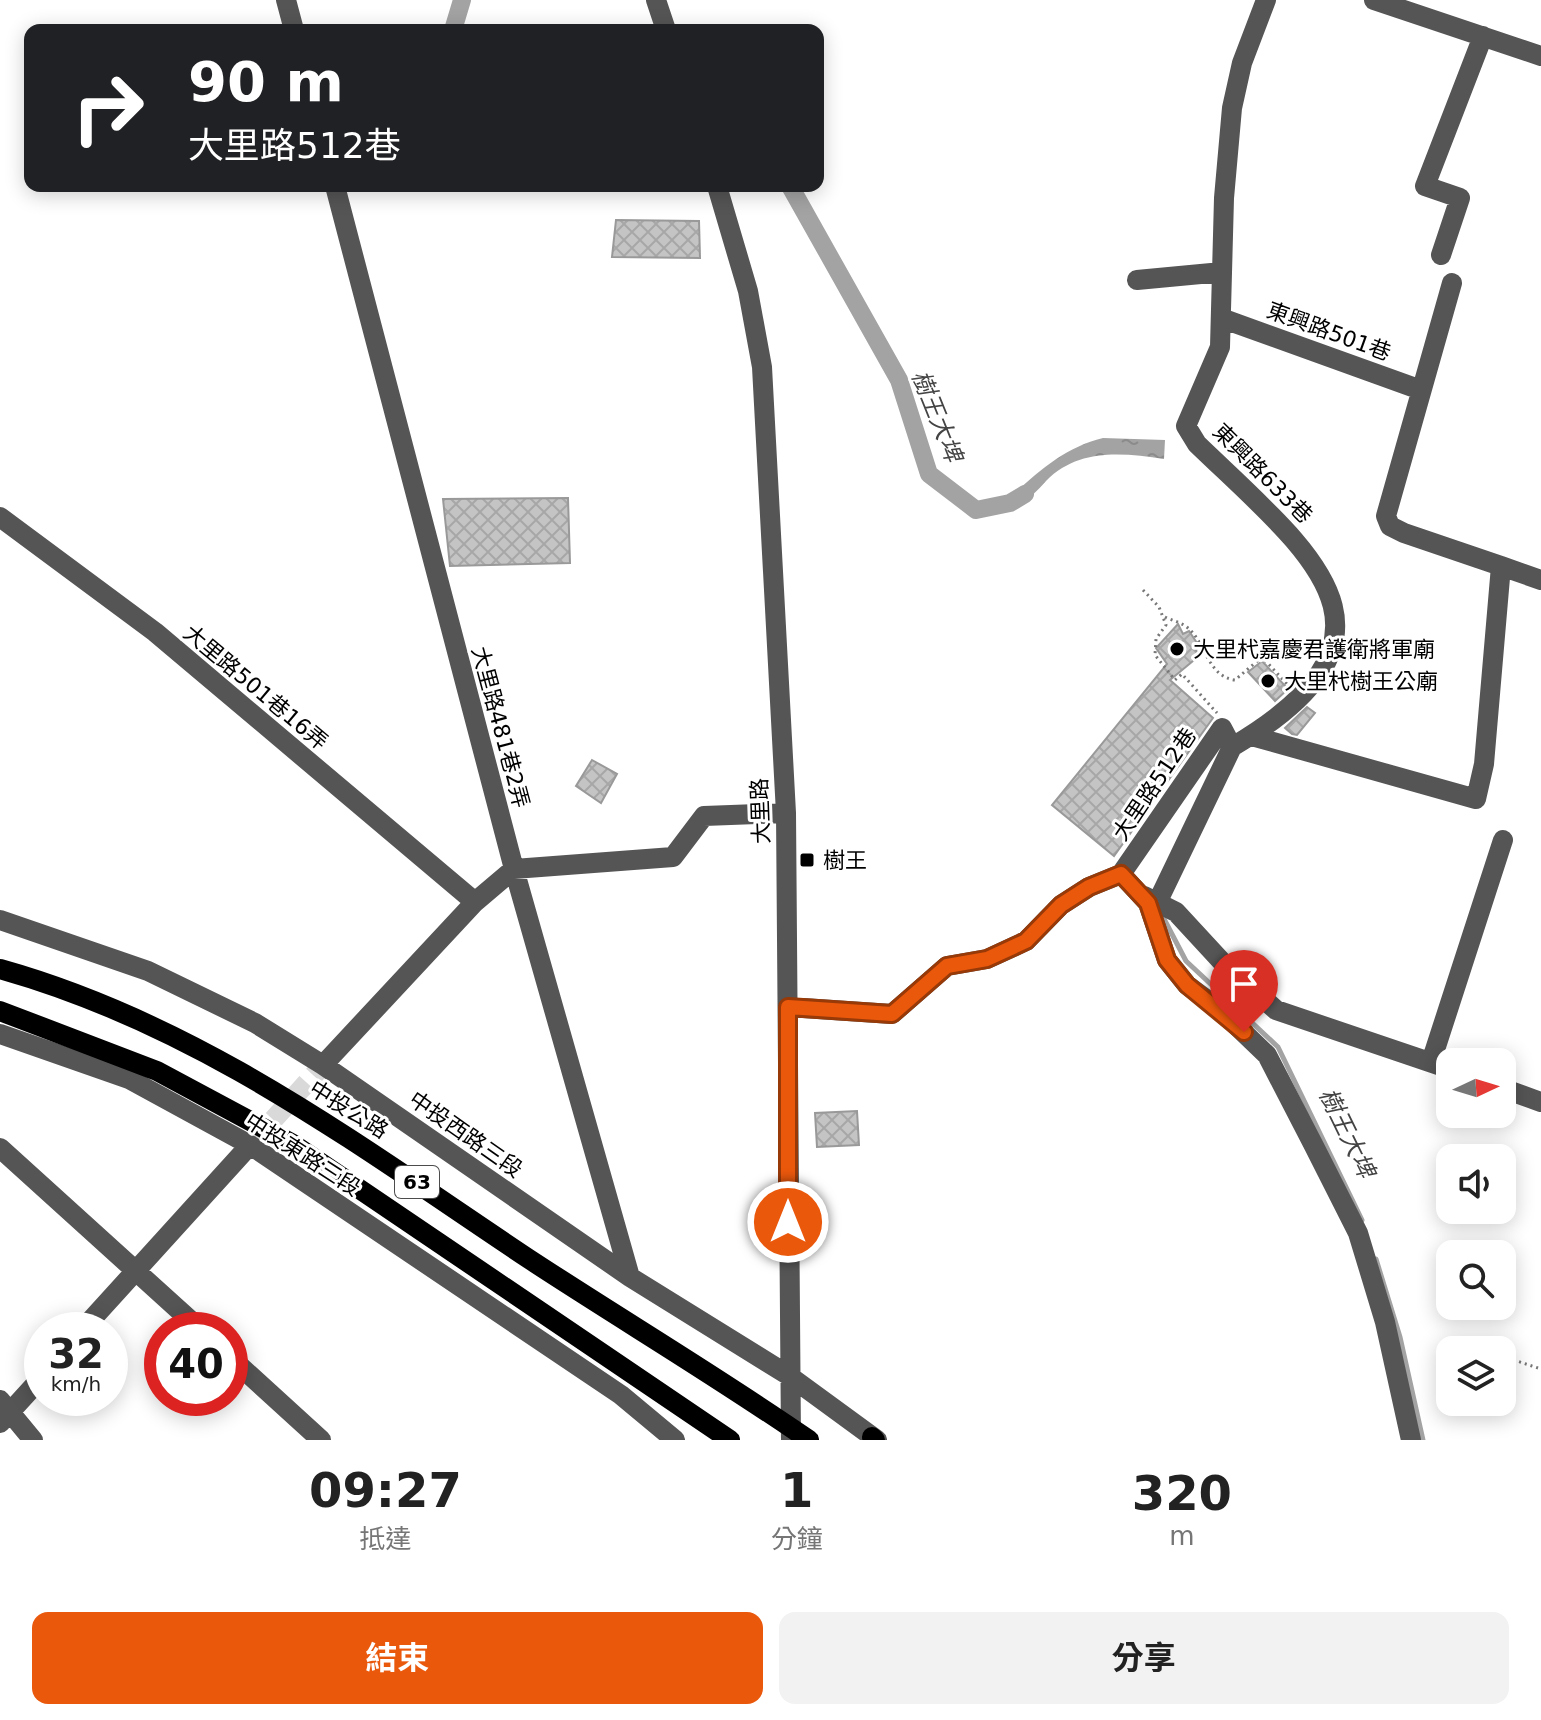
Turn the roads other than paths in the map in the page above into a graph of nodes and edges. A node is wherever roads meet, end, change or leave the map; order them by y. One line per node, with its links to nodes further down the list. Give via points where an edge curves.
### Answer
1 (286, 0): 5 (street)
2 (656, 0): 6 (street)
3 (1266, 0): 12 (street, 東興路633巷, via 1232,108)
4 (1374, 0): 7 (street)
5 (292, 24)
6 (664, 24)
7 (1483, 36): 8 (street); 11 (street, via 1425,186 1460,198)
8 (1541, 56)
9 (337, 192): 24 (street, 大里路481巷2弄)
10 (719, 192): 22 (street, 大里路, via 748,291 762,367)
11 (1441, 255)
12 (1222, 272): 13 (street); 15 (street, 東興路633巷)
13 (1137, 280)
14 (1452, 283): 16 (street)
15 (1221, 318): 16 (street, 東興路501巷); 20 (street, 東興路633巷, via 1220,347 1186,426 1197,444 1300,544 1323,579 1338,626 1329,661 1310,690)
16 (1421, 390): 18 (street, via 1386,516 1390,526)
17 (0, 517): 27 (street, 大里路501巷16弄, via 155,632)
18 (1501, 566): 19 (street); 20 (street, via 1484,764 1476,799)
19 (1534, 577)
20 (1252, 736): 21 (street, 東興路633巷)
21 (1232, 747): 25 (street, 大里路512巷, via 1222,728); 28 (street, 大里路512巷)
22 (786, 813): 24 (street, via 704,816 673,857); 31 (street, 大里路)
23 (1503, 840): 34 (street)
24 (514, 869): 27 (street); 42 (street, 大里路481巷2弄)
25 (1121, 874): 26 (street); 31 (street, 大里路512巷, via 1061,905 1026,941 987,959 947,966 892,1014)
26 (1137, 893): 28 (street); 56 (street, via 1148,903 1167,960 1187,985 1267,1055 1358,1233 1385,1322)
27 (475, 902): 35 (street)
28 (1167, 908): 36 (street, via 1276,1010)
29 (0, 920): 35 (street, 中投西路三段, via 148,971 255,1023)
30 (0, 969): 55 (main road, 中投公路 / 63, via 47,982 213,1054 380,1157)
31 (788, 1007): 46 (street, 大里路)
32 (0, 1011): 53 (main road, 63, via 157,1071 293,1144)
33 (0, 1034): 39 (street, 中投東路三段, via 129,1079)
34 (1445, 1048)
35 (323, 1065): 42 (street, 中投西路三段)
36 (1436, 1065)
37 (1516, 1093): 38 (street)
38 (1541, 1102)
39 (250, 1145): 41 (street); 52 (street, 中投東路三段, via 621,1395)
40 (0, 1148): 41 (street)
41 (134, 1269): 43 (street); 44 (street)
42 (630, 1277): 46 (street, 中投西路三段)
43 (97, 1312)
44 (181, 1312)
45 (248, 1373): 51 (street)
46 (788, 1375): 49 (street, 中投西路三段); 54 (street, 大里路)
47 (24, 1393): 48 (street)
48 (4, 1411): 50 (street)
49 (875, 1439)
50 (33, 1440)
51 (321, 1440)
52 (675, 1440)
53 (730, 1440)
54 (791, 1440)
55 (809, 1440)
56 (1411, 1440)

